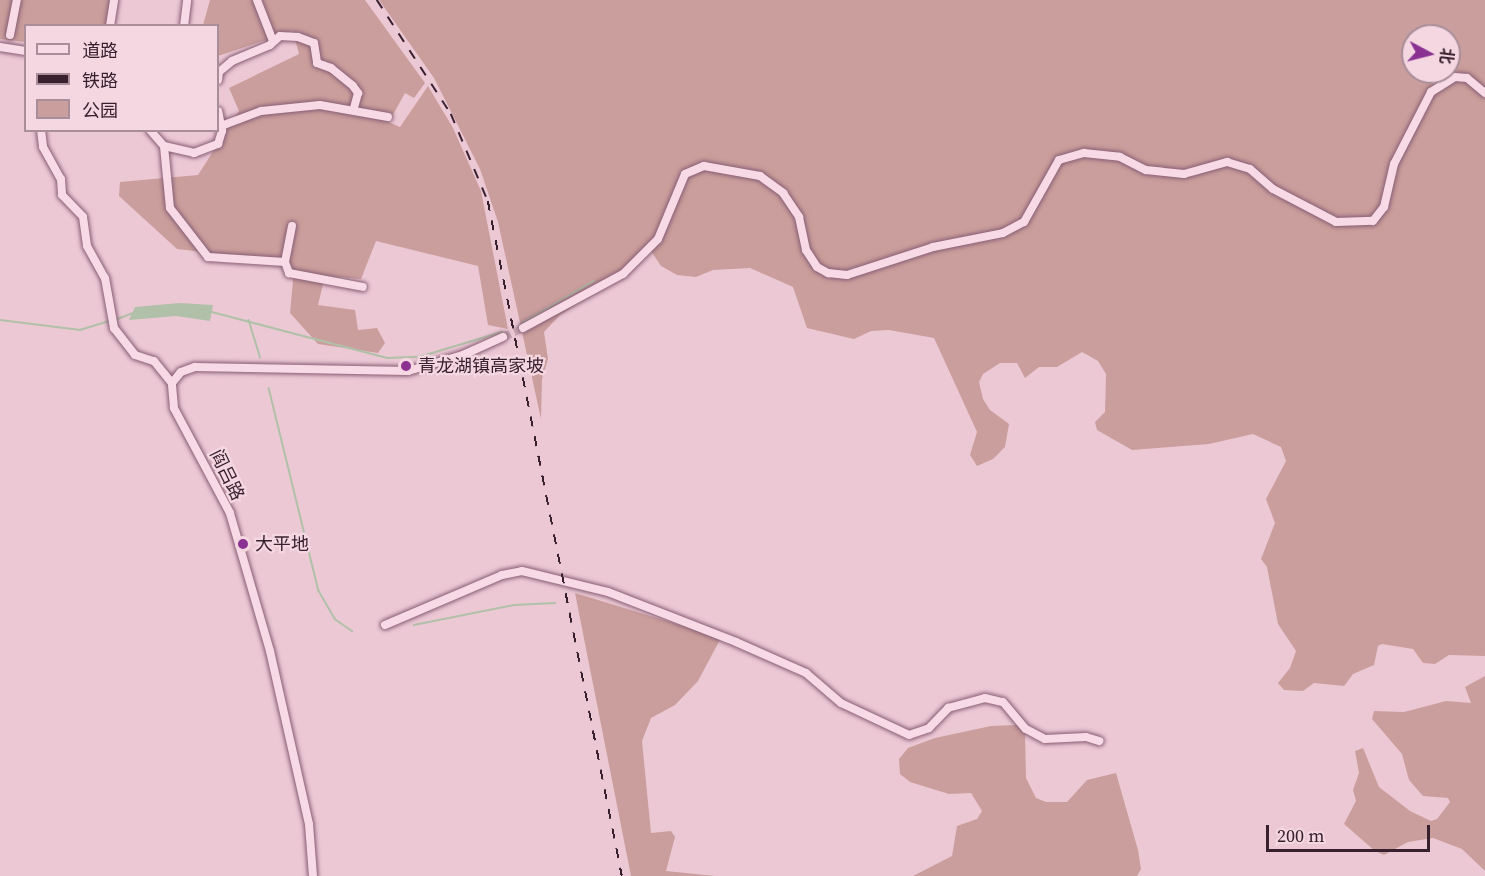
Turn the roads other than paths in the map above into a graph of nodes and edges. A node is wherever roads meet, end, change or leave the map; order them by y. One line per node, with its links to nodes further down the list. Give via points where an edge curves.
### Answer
1 (16, 0): 7 (street)
2 (114, 0): 5 (street)
3 (187, 0): 6 (street)
4 (257, 0): 8 (street)
5 (110, 24)
6 (184, 24)
7 (10, 35)
8 (273, 41): 11 (street, via 224,66); 13 (street, via 280,36 314,42 317,63 331,68 358,93)
9 (0, 46): 10 (street)
10 (24, 51)
11 (219, 78)
12 (1485, 93): 23 (street, via 1467,78 1455,77 1431,92 1394,164 1383,207 1373,221 1336,222 1273,189 1250,169 1227,162 1184,174 1146,170 1120,157 1084,153 1059,160 1024,222 1003,233 933,247 847,275 817,267 806,250 799,217 783,193 760,176 704,166 685,174 658,239 623,274)
13 (354, 108): 15 (street); 16 (street, via 320,105 261,111)
14 (219, 116): 16 (street)
15 (388, 117)
16 (221, 126): 19 (street, via 218,144 194,153)
17 (41, 132): 25 (street, via 43,147 61,179 62,195 83,217 87,246 105,278 114,328 135,355 154,361)
18 (152, 132): 19 (street)
19 (164, 147): 21 (street, via 170,208 208,257)
20 (292, 226): 21 (street)
21 (285, 262): 22 (street, via 289,273)
22 (363, 287)
23 (523, 328)
24 (503, 337): 25 (street, via 463,355 408,371 195,367 178,374)
25 (172, 383): 28 (street, 阎吕路, via 174,408 230,513 270,651 309,824)
26 (385, 625): 27 (street, via 502,575 522,571 608,592 719,634 806,673 842,703 909,735 930,728 948,708 985,698 1002,702 1026,729 1046,739 1086,737)
27 (1099, 741)
28 (313, 876)

